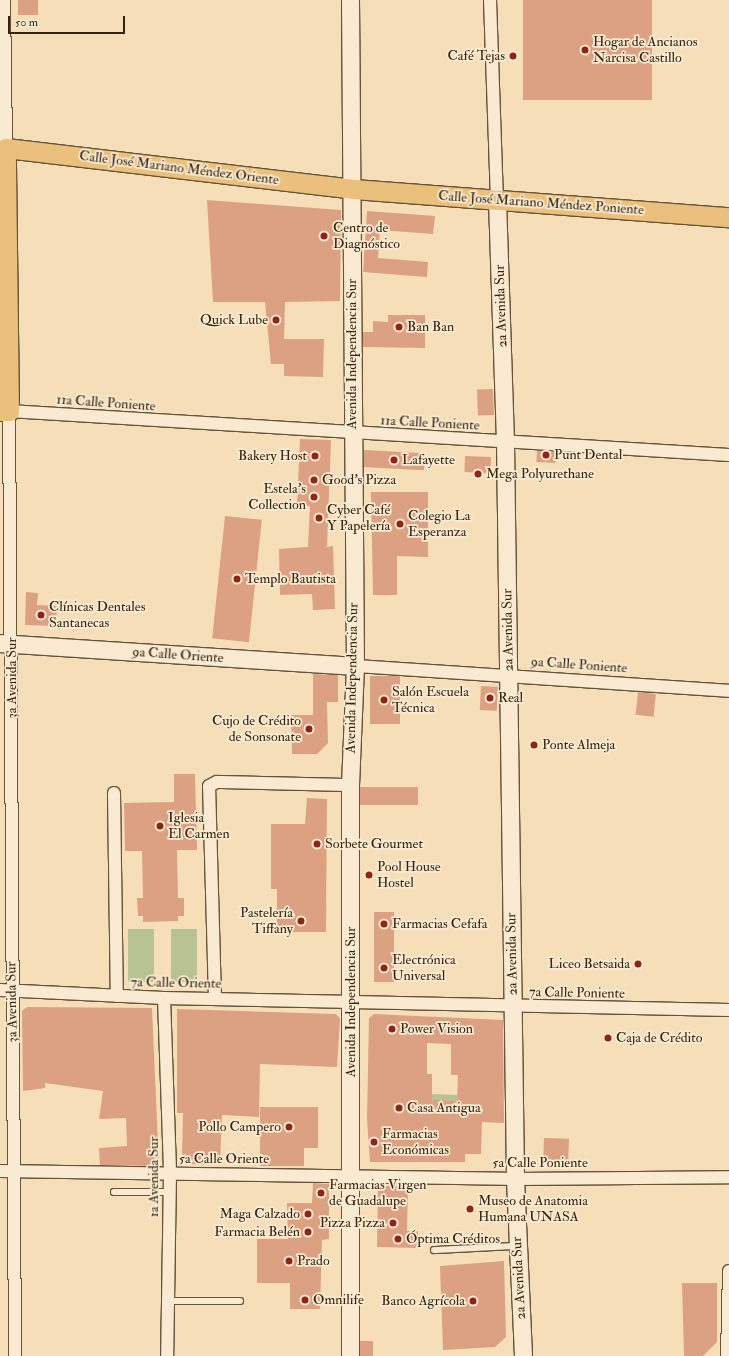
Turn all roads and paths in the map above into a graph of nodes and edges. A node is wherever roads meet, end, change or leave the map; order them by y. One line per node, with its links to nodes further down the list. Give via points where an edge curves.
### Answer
1 (4, 0): 4 (street, 3a Avenida Sur)
2 (350, 0): 5 (main road, Avenida Independencia Sur)
3 (490, 0): 6 (street, 2a Avenida Sur)
4 (3, 148): 5 (main road, Calle José Mariano Méndez Oriente); 8 (main road, 3a Avenida Sur)
5 (353, 189): 6 (main road, Calle José Mariano Méndez Poniente); 9 (main road, Avenida Independencia Sur)
6 (497, 200): 7 (main road, Calle José Mariano Méndez Poniente); 10 (main road, 2a Avenida Sur)
7 (729, 218)
8 (4, 411): 9 (street, 11a Calle Poniente); 12 (street, 3a Avenida Sur)
9 (352, 434): 10 (street, 11a Calle Poniente); 13 (main road, Avenida Independencia Sur)
10 (505, 442): 11 (street, 11a Calle Poniente); 14 (main road, 2a Avenida Sur)
11 (729, 455)
12 (6, 644): 13 (main road, 9a Calle Oriente); 18 (street, 3a Avenida Sur)
13 (355, 666): 14 (street, 9a Calle Poniente); 16 (main road, Avenida Independencia Sur)
14 (509, 674): 15 (street, 9a Calle Poniente); 23 (main road, 2a Avenida Sur)
15 (729, 691)
16 (350, 785): 21 (street, via 217,782 209,786); 22 (main road, Avenida Independencia Sur)
17 (114, 794): 19 (street)
18 (6, 990): 19 (street, 7a Calle Oriente); 26 (street, 3a Avenida Sur)
19 (117, 996): 20 (street, 7a Calle Oriente)
20 (164, 998): 21 (street, 7a Calle Oriente); 27 (street, 1a Avenida Sur)
21 (215, 999): 22 (street, 7a Calle Oriente)
22 (352, 1001): 23 (street, 7a Calle Poniente); 28 (main road, Avenida Independencia Sur)
23 (513, 1006): 24 (street, 7a Calle Poniente); 30 (main road, 2a Avenida Sur)
24 (729, 1010)
25 (0, 1171): 26 (street, 5a Calle Oriente)
26 (15, 1171): 27 (street, 5a Calle Oriente); 38 (street, 3a Avenida Sur)
27 (170, 1174): 28 (street, 5a Calle Oriente); 32 (street, 1a Avenida Sur)
28 (351, 1174): 30 (street, 5a Calle Poniente); 40 (main road, Avenida Independencia Sur)
29 (729, 1177): 30 (street, 5a Calle Poniente)
30 (515, 1179): 33 (main road, 2a Avenida Sur)
31 (114, 1192): 32 (lane)
32 (170, 1192): 36 (street, 1a Avenida Sur)
33 (518, 1246): 34 (lane); 41 (main road, 2a Avenida Sur)
34 (434, 1250)
35 (729, 1271): 42 (street)
36 (168, 1301): 37 (lane); 39 (street, 1a Avenida Sur)
37 (240, 1301)
38 (15, 1356)
39 (167, 1356)
40 (350, 1356)
41 (523, 1356)
42 (727, 1356)

